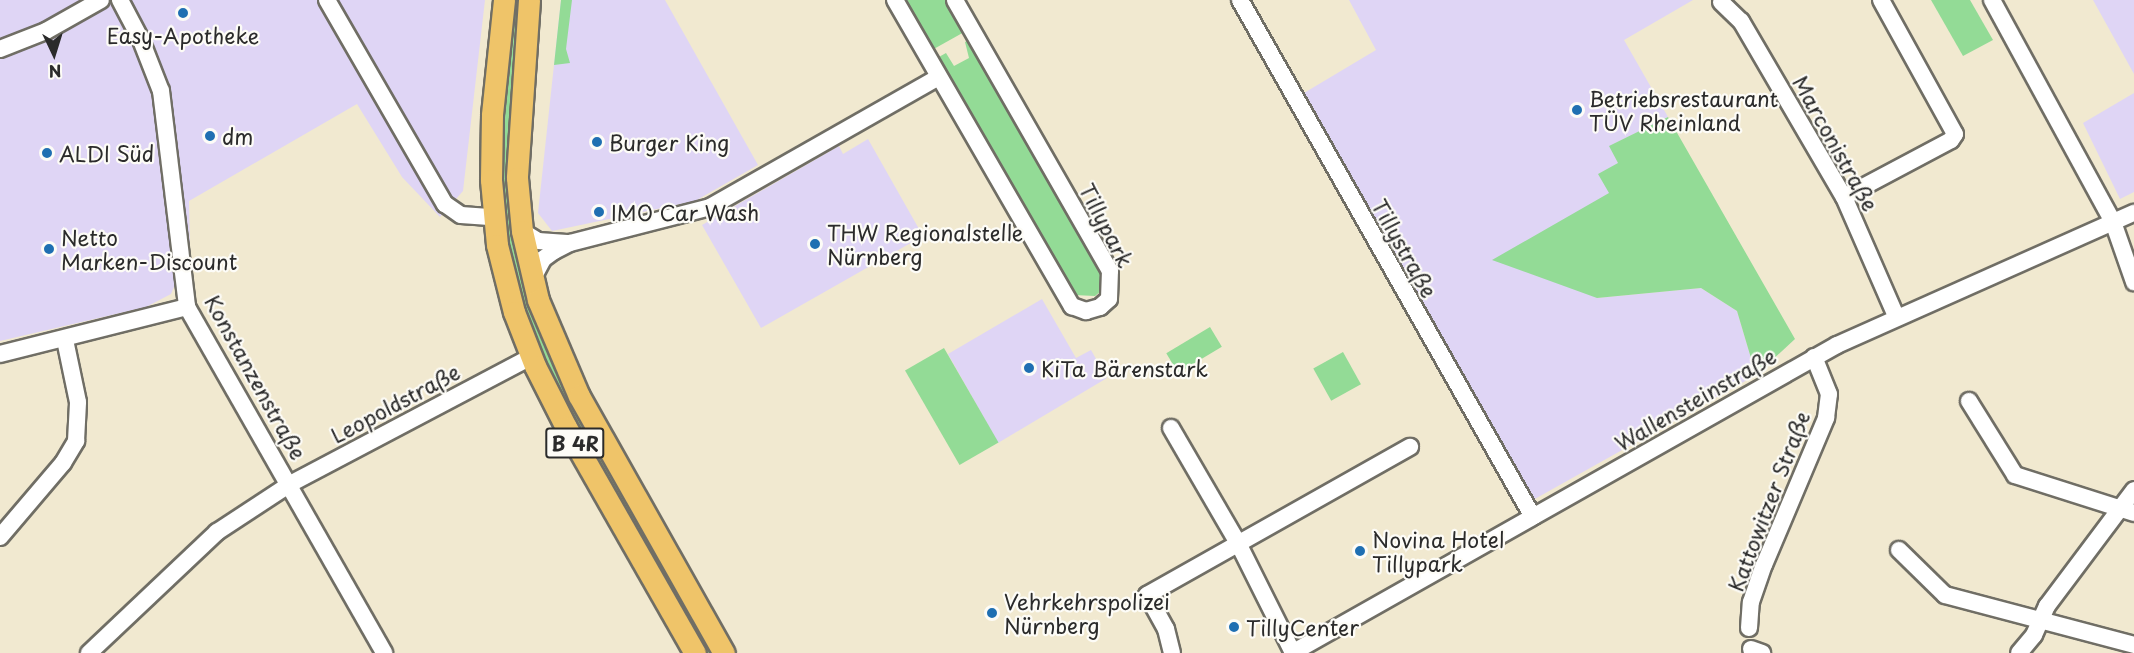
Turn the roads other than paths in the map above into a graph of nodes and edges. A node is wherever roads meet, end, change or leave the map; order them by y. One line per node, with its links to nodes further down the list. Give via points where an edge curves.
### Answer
1 (101, 0): 12 (street, via 46,31)
2 (120, 0): 22 (street, Konstanzenstraße, via 161,91)
3 (327, 0): 16 (street, via 445,204 461,215)
4 (504, 0): 16 (main road, B 4R, via 491,134)
5 (529, 0): 18 (main road, B 4R, via 518,129)
6 (895, 0): 13 (street, Tillypark)
7 (956, 0): 13 (street, Tillypark, via 1110,271 1109,299 1100,307 1086,311 1072,306)
8 (1240, 0): 34 (street, Tillystraße)
9 (1881, 0): 14 (street, via 1955,134 1951,140)
10 (1992, 0): 17 (street)
11 (1720, 2): 14 (street, Marconistraße, via 1741,21)
12 (0, 49)
13 (939, 76): 19 (street, via 710,207)
14 (1844, 197): 23 (street, Marconistraße)
15 (2134, 213): 17 (street, Wallensteinstraße)
16 (494, 217): 26 (main road, B 4R, via 507,289)
17 (2113, 222): 21 (street); 23 (street, Wallensteinstraße)
18 (522, 231): 19 (street, via 538,241); 20 (main road, B 4R)
19 (570, 243): 20 (street, via 548,255)
20 (532, 280): 44 (main road, B 4R, via 549,333 579,396)
21 (2134, 282)
22 (187, 307): 24 (street); 31 (street, Konstanzenstraße)
23 (1896, 316): 27 (street, Wallensteinstraße)
24 (65, 340): 25 (street); 35 (street, via 78,402 76,441 63,463)
25 (0, 354)
26 (531, 357): 31 (street, Leopoldstraße); 43 (main road, B 4R, via 566,427)
27 (1814, 357): 34 (street, Wallensteinstraße); 39 (street, Kattowitzer Straße, via 1829,394 1827,412 1764,565 1751,602)
28 (1969, 401): 33 (street, via 2015,475)
29 (1171, 429): 36 (street)
30 (1410, 447): 36 (street)
31 (290, 484): 41 (street, Leopoldstraße, via 217,532); 42 (street, Konstanzenstraße)
32 (2134, 490): 33 (street)
33 (2128, 510): 38 (street)
34 (1533, 517): 46 (street, Wallensteinstraße)
35 (0, 536)
36 (1238, 543): 45 (street, via 1147,595 1166,629); 46 (street)
37 (1899, 550): 38 (street, via 1945,595)
38 (2041, 619): 40 (street); 47 (street)
39 (1749, 628)
40 (2134, 645)
41 (89, 653)
42 (384, 653)
43 (695, 653)
44 (724, 653)
45 (1172, 653)
46 (1293, 653)
47 (2019, 653)

